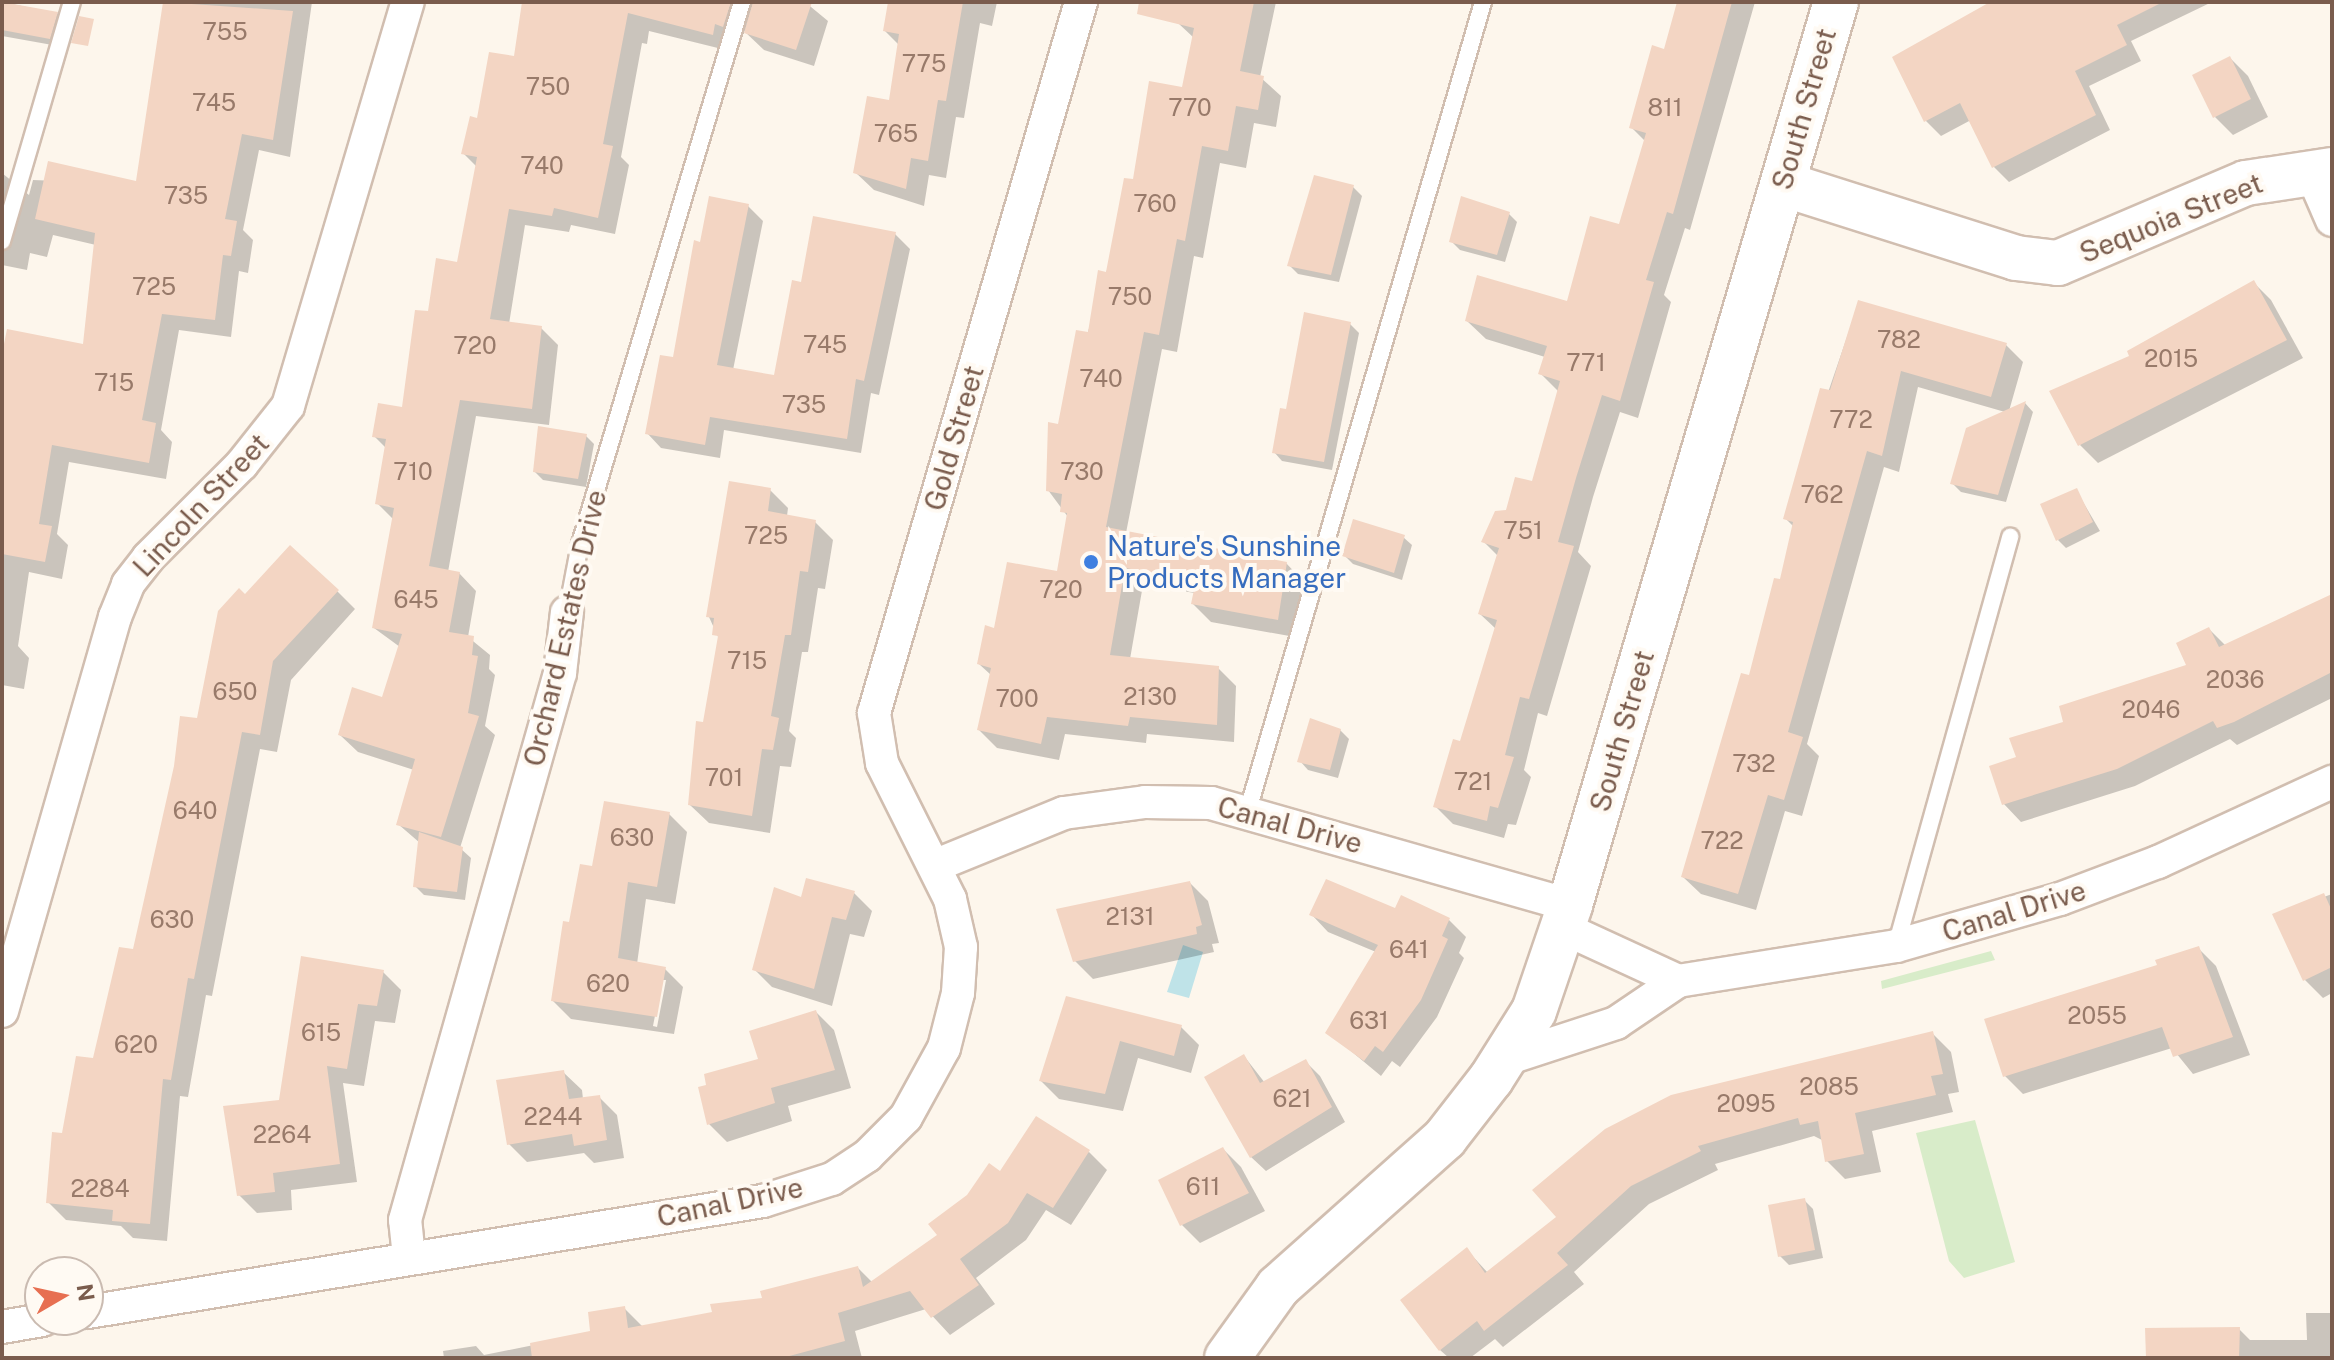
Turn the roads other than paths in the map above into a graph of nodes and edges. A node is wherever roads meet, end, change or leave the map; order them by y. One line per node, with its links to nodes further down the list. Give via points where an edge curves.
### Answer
1 (72, 2): 10 (lane)
2 (408, 2): 19 (street, Lincoln Street, via 288,406 242,464 128,584)
3 (742, 2): 12 (lane, Orchard Estates Drive, via 580,544)
4 (1081, 2): 15 (street, Gold Street, via 874,713 882,763)
5 (1483, 2): 14 (lane)
6 (1836, 2): 8 (street, South Street)
7 (2322, 172): 8 (street, Sequoia Street, via 2246,183 2058,263 2005,255); 9 (street)
8 (1783, 184): 16 (street, South Street)
9 (2332, 220)
10 (2, 241)
11 (2010, 537): 17 (lane)
12 (567, 612): 21 (street, Orchard Estates Drive, via 560,673 405,1220)
13 (2332, 782): 17 (street, Canal Drive, via 2158,862 2074,894)
14 (1248, 810): 15 (street, Canal Drive, via 1175,801 1082,809); 16 (street, Canal Drive)
15 (934, 866): 21 (street, Canal Drive, via 960,930 959,982 950,1027 917,1100 867,1156 832,1179 763,1201)
16 (1567, 917): 18 (street, Canal Drive); 20 (street, South Street, via 1534,1011)
17 (1896, 946): 18 (street, Canal Drive)
18 (1678, 981): 20 (street, Canal Drive, via 1616,1023)
19 (2, 1011)
20 (1506, 1059): 25 (street, South Street, via 1445,1138 1278,1287)
21 (409, 1257): 22 (street, Canal Drive)
22 (104, 1309)
23 (24, 1323): 24 (street)
24 (2, 1327)
25 (1227, 1358)

